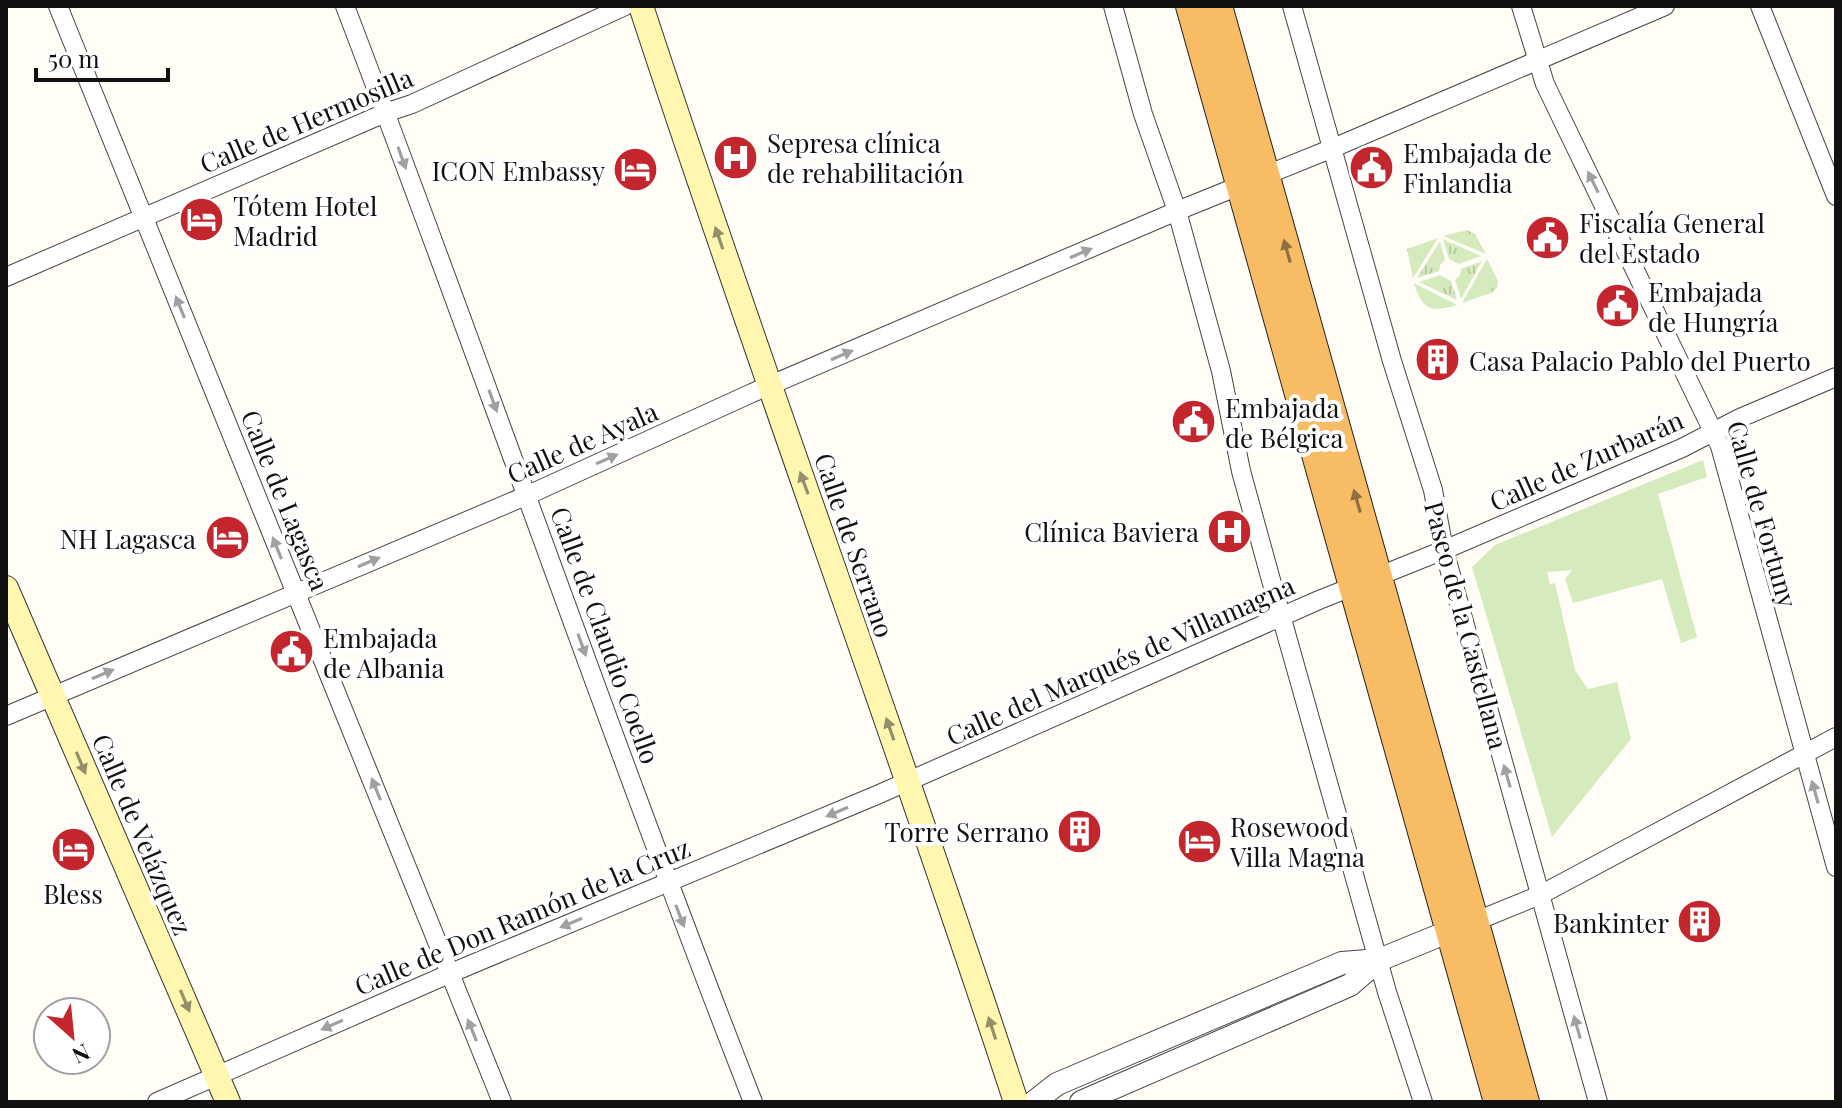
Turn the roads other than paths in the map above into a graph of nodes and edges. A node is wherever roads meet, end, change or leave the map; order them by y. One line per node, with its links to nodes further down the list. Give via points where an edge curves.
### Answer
1 (58, 6): 19 (street, Calle de Lagasca)
2 (345, 6): 13 (street, Calle de Claudio Coello)
3 (625, 6): 13 (street, Calle de Hermosilla)
4 (641, 6): 22 (main road, Calle de Serrano, one-way to 4)
5 (1113, 6): 18 (street)
6 (1190, 6): 16 (highway)
7 (1218, 6): 16 (highway)
8 (1292, 6): 14 (street, Paseo de la Castellana)
9 (1521, 6): 12 (street, Calle de Fortuny)
10 (1665, 6): 12 (street)
11 (1760, 6): 15 (street)
12 (1538, 60): 14 (street); 23 (street, Calle de Fortuny, one-way to 12)
13 (385, 113): 19 (street, Calle de Hermosilla); 24 (street, Calle de Claudio Coello, one-way to 24)
14 (1333, 148): 16 (street); 25 (street, Paseo de la Castellana, via 1439,513)
15 (1828, 154): 17 (street)
16 (1252, 180): 18 (street); 26 (highway)
17 (1836, 196)
18 (1177, 211): 22 (street, Calle de Ayala, one-way to 18); 29 (street)
19 (144, 217): 20 (street, Calle de Hermosilla); 28 (street, Calle de Lagasca, one-way to 19)
20 (6, 277)
21 (1836, 377): 23 (street, Calle de Zurbarán)
22 (770, 386): 24 (street, Calle de Ayala, one-way to 22); 34 (main road, Calle de Serrano, one-way to 22)
23 (1713, 431): 25 (street, Calle de Zurbarán); 33 (street, Calle de Fortuny)
24 (528, 495): 28 (street, Calle de Ayala, one-way to 24); 36 (street, Calle de Claudio Coello, one-way to 36)
25 (1444, 550): 26 (street, Calle de Zurbarán); 37 (street, Paseo de la Castellana, one-way to 25)
26 (1365, 582): 29 (street, Calle del Marqués de Villamagna); 38 (highway)
27 (6, 588): 30 (main road, Calle de Velázquez)
28 (295, 593): 30 (street, Calle de Ayala, one-way to 28); 40 (street, Calle de Lagasca, one-way to 28)
29 (1283, 617): 34 (street, Calle del Marqués de Villamagna); 39 (street)
30 (52, 696): 31 (street, Calle de Ayala); 41 (main road, Calle de Velázquez, one-way to 41)
31 (6, 716)
32 (1836, 737): 33 (street)
33 (1804, 754): 35 (street, Calle de Fortuny, one-way to 33); 37 (street)
34 (908, 782): 36 (street, Calle de Don Ramón de la Cruz, one-way to 36); 46 (main road, Calle de Serrano, one-way to 34)
35 (1836, 867)
36 (668, 883): 40 (street, Calle de Don Ramón de la Cruz, one-way to 40); 45 (street, Calle de Claudio Coello, one-way to 45)
37 (1540, 895): 38 (street); 52 (street, Paseo de la Castellana, one-way to 37)
38 (1462, 927): 39 (street); 50 (highway); 51 (highway)
39 (1379, 960): 47 (street, via 1342,963 1057,1084); 48 (street, via 1350,985); 49 (street)
40 (451, 973): 41 (street, Calle de Don Ramón de la Cruz, one-way to 41); 44 (street, Calle de Lagasca, one-way to 40)
41 (217, 1076): 42 (street, Calle de Don Ramón de la Cruz); 43 (main road, Calle de Velázquez)
42 (157, 1102)
43 (228, 1102)
44 (502, 1102)
45 (753, 1102)
46 (1016, 1102)
47 (1034, 1102)
48 (1081, 1102)
49 (1423, 1102)
50 (1498, 1102)
51 (1525, 1102)
52 (1598, 1102)

